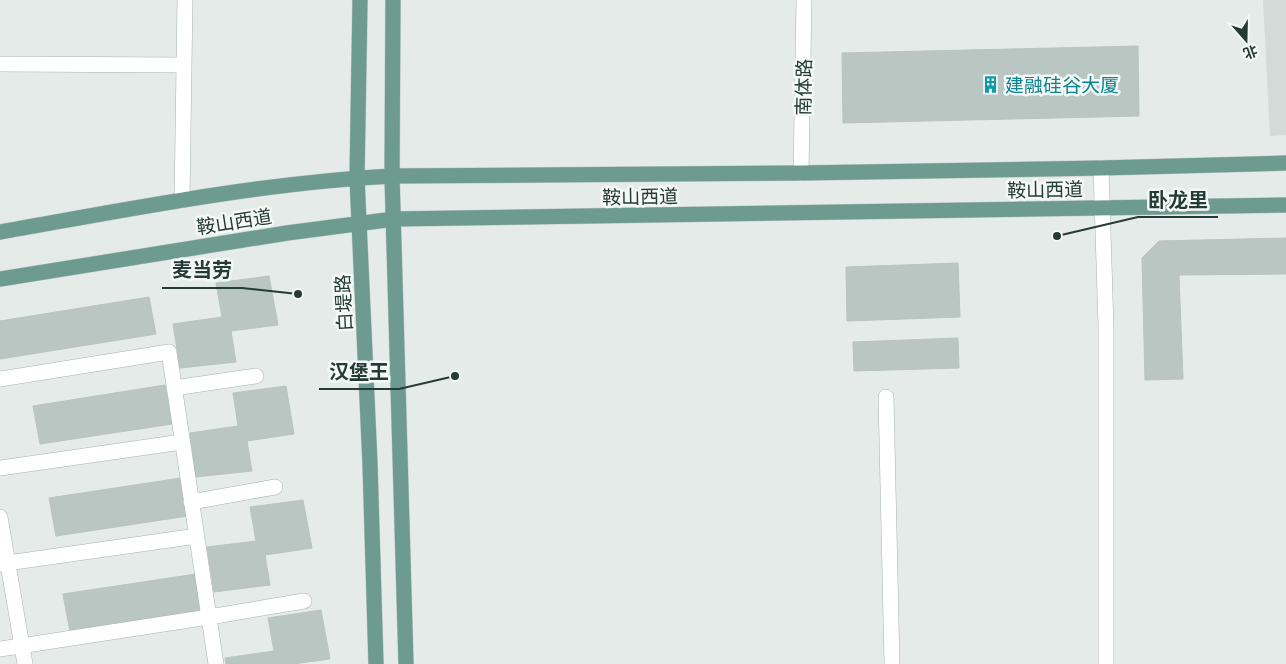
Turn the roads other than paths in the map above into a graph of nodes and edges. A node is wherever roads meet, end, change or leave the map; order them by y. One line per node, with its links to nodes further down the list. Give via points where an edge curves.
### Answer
1 (185, 0): 6 (street)
2 (360, 0): 11 (main road, 白堤路)
3 (393, 0): 10 (main road)
4 (804, 0): 9 (street, 南体路)
5 (0, 64): 6 (street)
6 (184, 64): 12 (street)
7 (1286, 162): 8 (main road, 鞍山西道)
8 (1101, 168): 9 (main road, 鞍山西道); 14 (street)
9 (801, 173): 10 (main road, 鞍山西道)
10 (392, 176): 11 (main road, 鞍山西道); 15 (main road)
11 (357, 178): 12 (main road, 鞍山西道, via 297,183); 16 (main road, 白堤路)
12 (182, 200): 17 (main road, 鞍山西道)
13 (1286, 205): 14 (main road, 鞍山西道)
14 (1102, 209): 15 (main road, 鞍山西道); 39 (street, via 1106,327)
15 (394, 219): 16 (main road, 鞍山西道); 37 (main road)
16 (359, 223): 18 (main road, 鞍山西道); 36 (main road, 白堤路)
17 (0, 232)
18 (0, 279)
19 (256, 376): 21 (street)
20 (0, 379): 21 (street, via 169,352)
21 (174, 388): 23 (street)
22 (886, 398): 38 (street)
23 (182, 442): 24 (street); 26 (street)
24 (0, 468)
25 (275, 486): 26 (street)
26 (191, 502): 28 (street)
27 (0, 517): 29 (street)
28 (197, 536): 29 (street); 31 (street)
29 (4, 564): 32 (street)
30 (304, 600): 31 (street)
31 (209, 617): 32 (street); 35 (street)
32 (22, 646): 33 (street); 34 (street)
33 (0, 649)
34 (25, 664)
35 (216, 664)
36 (376, 664)
37 (406, 664)
38 (892, 664)
39 (1106, 664)

